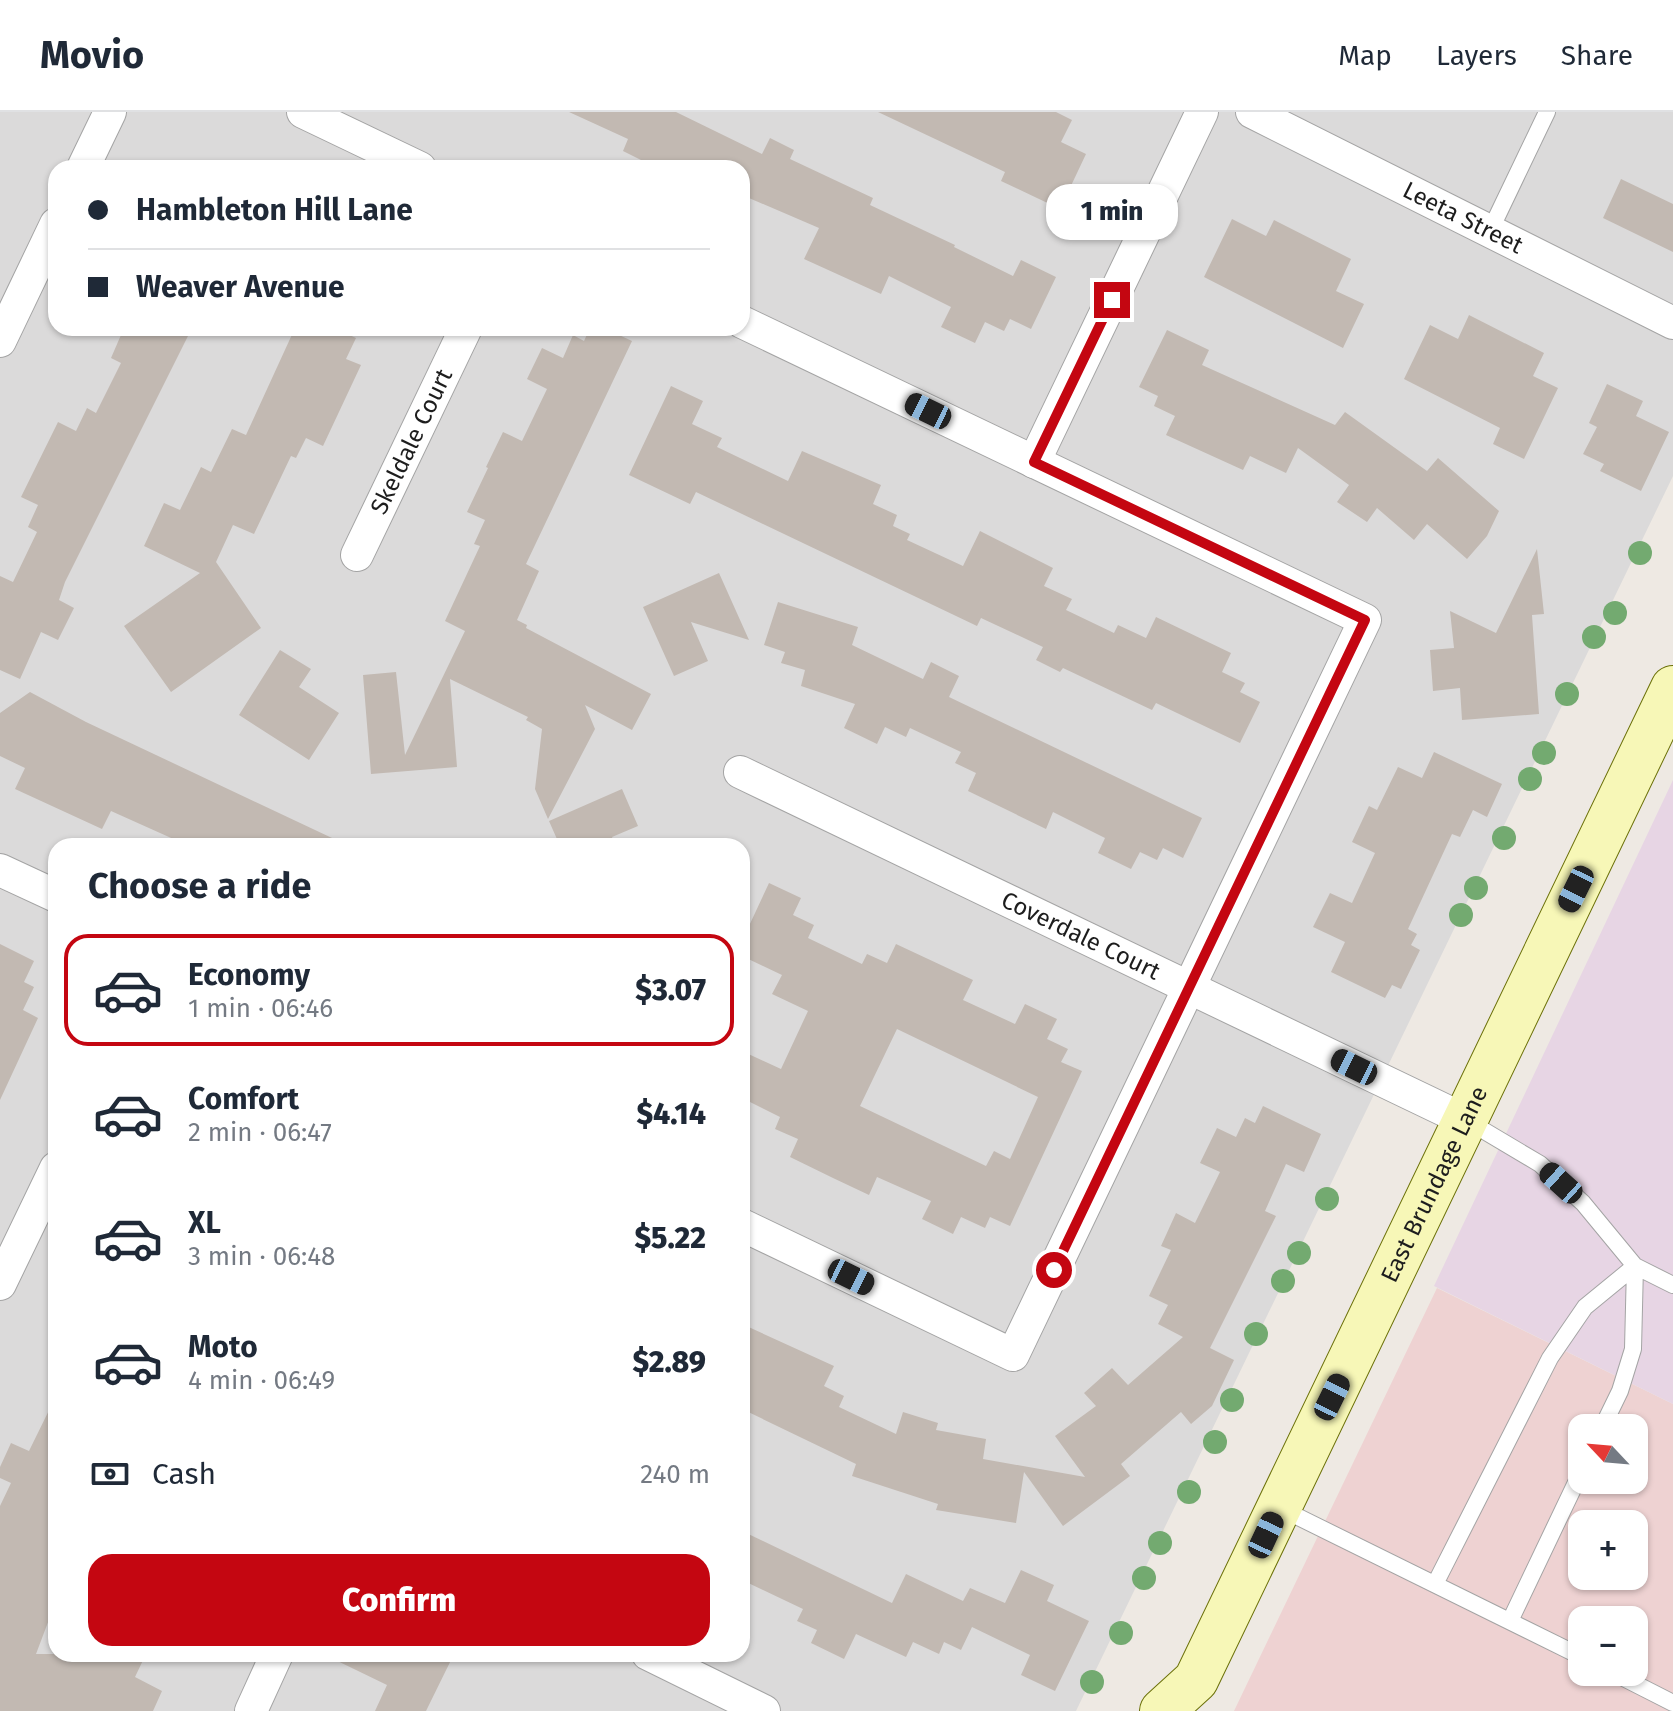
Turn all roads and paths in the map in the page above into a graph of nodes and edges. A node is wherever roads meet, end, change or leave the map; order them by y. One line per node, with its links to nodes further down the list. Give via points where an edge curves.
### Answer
1 (110, 112): 6 (street)
2 (303, 112): 7 (street)
3 (1202, 112): 14 (street)
4 (1252, 112): 8 (street, Leeta Street)
5 (1547, 112): 8 (lane)
6 (87, 160)
7 (403, 160)
8 (1490, 231): 10 (street, Leeta Street)
9 (48, 241): 13 (street)
10 (1673, 323)
11 (750, 326): 14 (street)
12 (462, 336): 15 (street, Skeldale Court)
13 (0, 341)
14 (1034, 462): 20 (street, via 1365,620)
15 (357, 555)
16 (1673, 688): 21 (main road, East Brundage Lane)
17 (740, 772): 20 (street, Coverdale Court)
18 (0, 870): 19 (street)
19 (48, 892)
20 (1189, 988): 21 (street, Coverdale Court); 23 (street, via 1013,1355)
21 (1465, 1120): 24 (lane, via 1540,1164 1583,1203); 29 (main road, East Brundage Lane)
22 (48, 1185): 25 (street)
23 (750, 1229)
24 (1635, 1266): 26 (lane); 27 (lane, via 1633,1349); 30 (lane, via 1585,1307 1550,1358)
25 (0, 1284)
26 (1673, 1285)
27 (1609, 1414)
28 (1571, 1494): 31 (lane)
29 (1279, 1507): 30 (lane); 36 (main road, East Brundage Lane)
30 (1435, 1584): 31 (lane)
31 (1510, 1621): 32 (lane)
32 (1568, 1650)
33 (273, 1662): 39 (street)
34 (664, 1662): 38 (street)
35 (1640, 1686): 37 (lane)
36 (1197, 1696): 40 (main road, East Brundage Lane)
37 (1673, 1703)
38 (755, 1709)
39 (251, 1711)
40 (1162, 1711)

